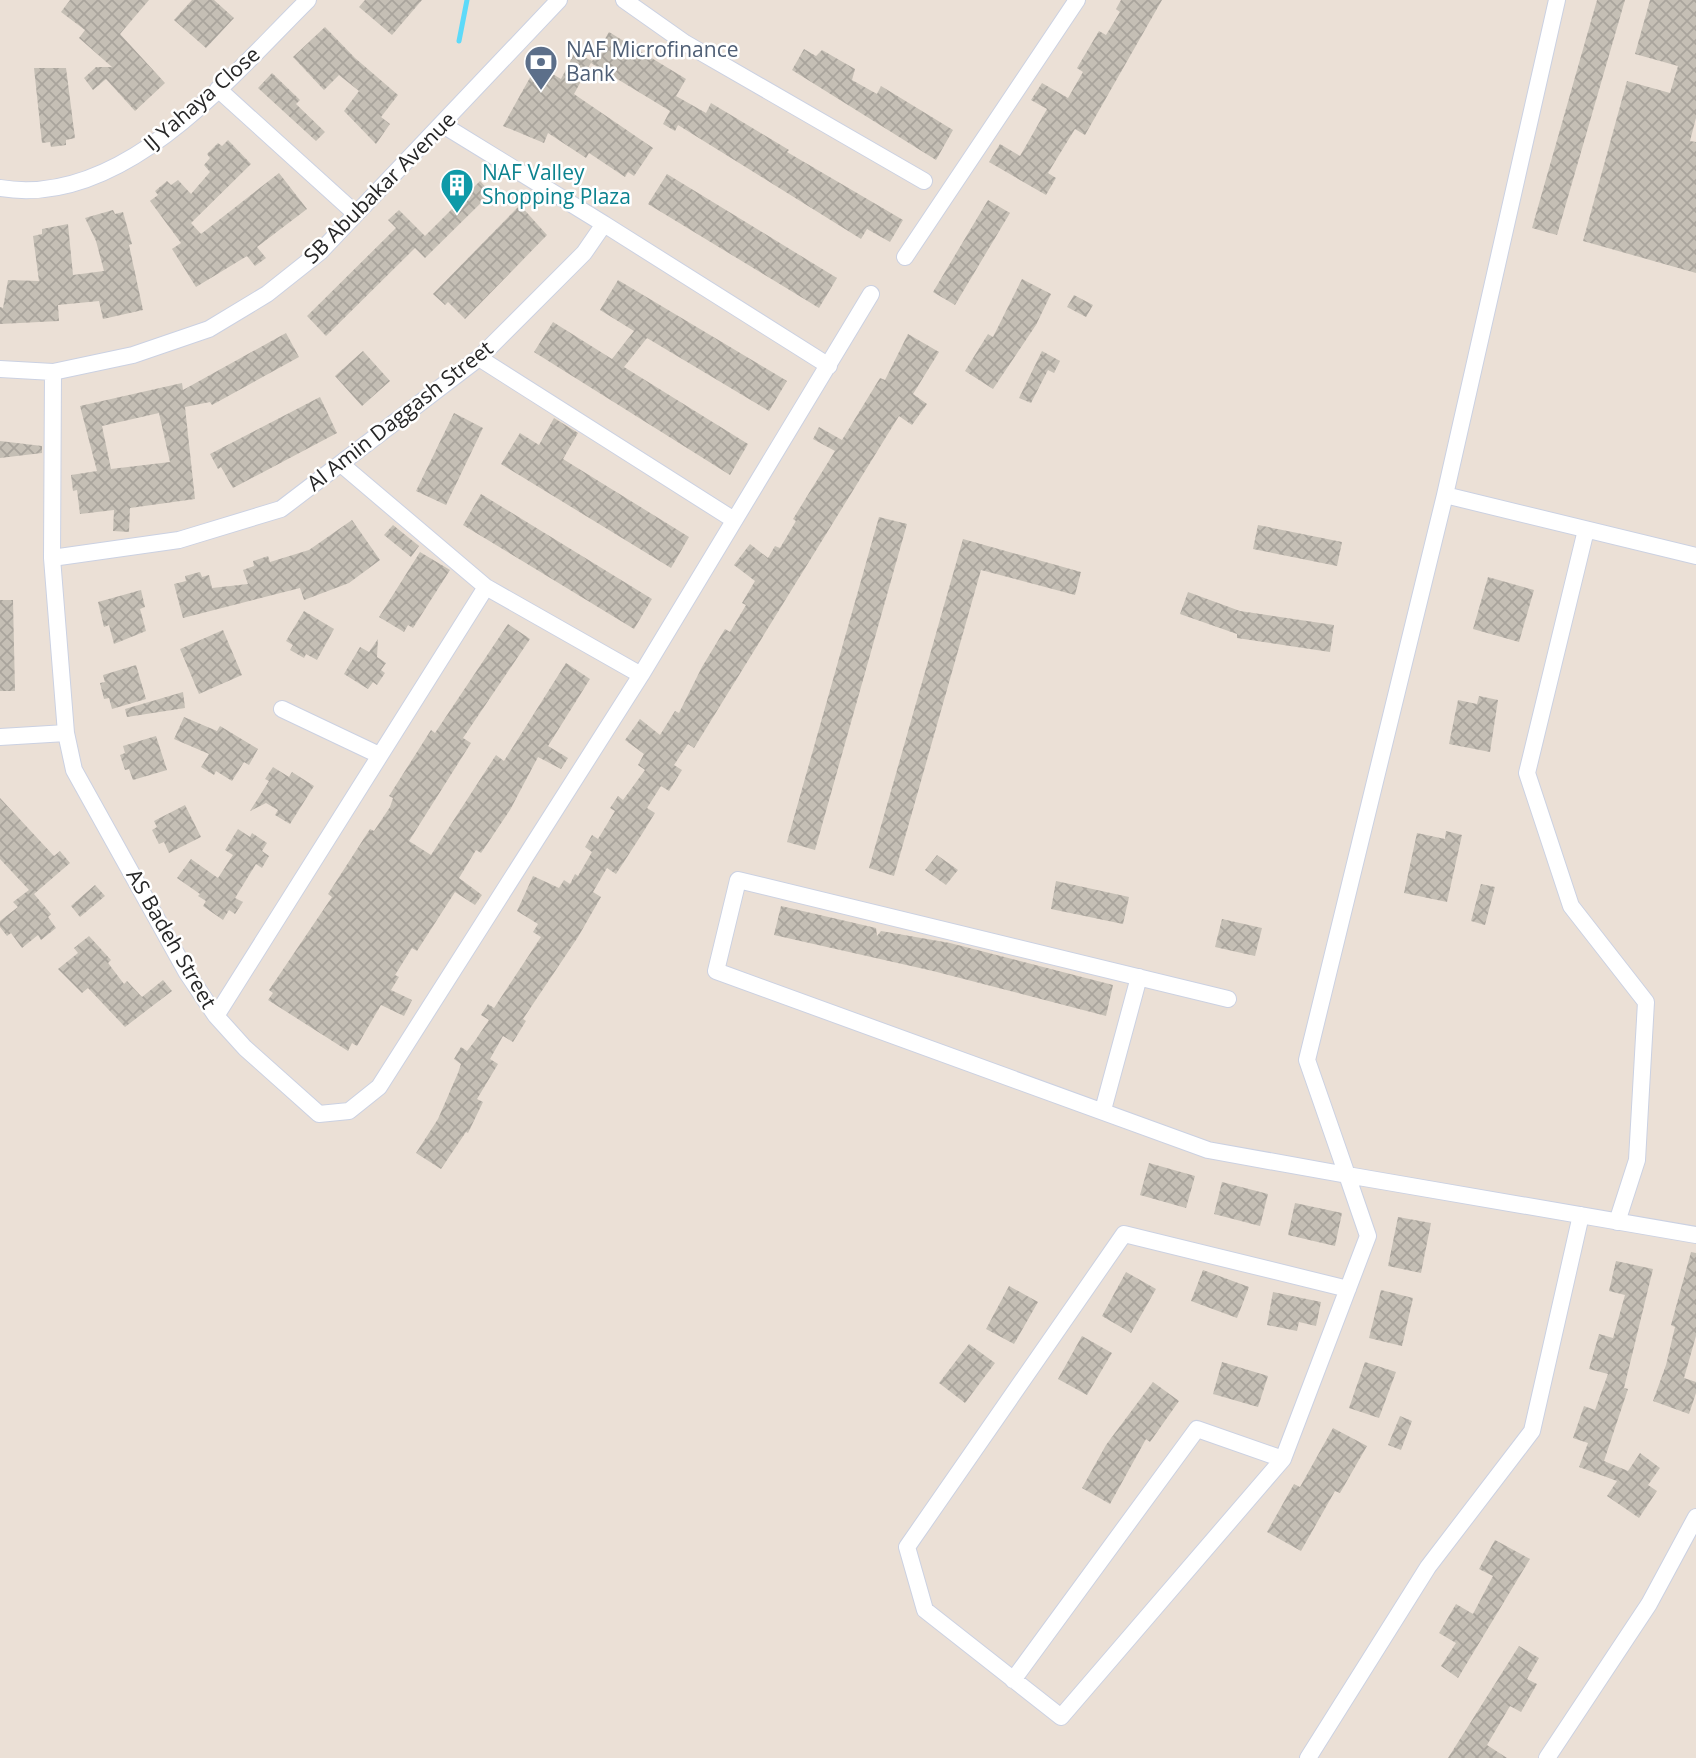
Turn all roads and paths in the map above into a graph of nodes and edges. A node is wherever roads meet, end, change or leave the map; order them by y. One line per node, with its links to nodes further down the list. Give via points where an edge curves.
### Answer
1 (308, 0): 6 (street, IJ Yahaya Close)
2 (559, 0): 7 (street, SB Abubakar Avenue)
3 (624, 0): 8 (street, via 685,43)
4 (1077, 0): 12 (street)
5 (1557, 0): 19 (street)
6 (218, 89): 9 (street, IJ Yahaya Close, via 152,146 104,172 55,187); 10 (street)
7 (443, 125): 10 (street, SB Abubakar Avenue); 11 (street)
8 (924, 181)
9 (0, 188)
10 (356, 214): 17 (street, SB Abubakar Avenue, via 320,253 267,294 209,329 133,355)
11 (604, 224): 14 (street, Al Amin Daggash Street, via 584,253); 15 (street)
12 (905, 257)
13 (871, 294): 15 (street)
14 (479, 358): 18 (street, Al Amin Daggash Street); 20 (street)
15 (829, 366): 20 (street)
16 (0, 369): 17 (street, SB Abubakar Avenue)
17 (53, 372): 23 (street, AS Badeh Street)
18 (341, 464): 23 (street, Al Amin Daggash Street, via 281,509 180,540); 24 (street)
19 (1445, 495): 21 (street); 34 (street, via 1307,1060)
20 (734, 520): 25 (street)
21 (1586, 530): 22 (street); 36 (street, via 1527,773 1571,906 1646,1002 1637,1160)
22 (1696, 556)
23 (52, 558): 27 (street, AS Badeh Street)
24 (486, 587): 25 (street); 29 (street, AS Badeh Street)
25 (641, 675): 32 (street, via 380,1087 349,1111 319,1114)
26 (282, 709): 29 (street)
27 (66, 733): 28 (street); 32 (street, AS Badeh Street, via 74,770 187,973)
28 (0, 737)
29 (379, 754): 32 (street, AS Badeh Street)
30 (1139, 977): 31 (street); 33 (street); 33 (street, via 738,880 716,971)
31 (1228, 999)
32 (216, 1016)
33 (1104, 1110): 34 (street, via 1208,1150)
34 (1347, 1175): 35 (street); 38 (street, via 1368,1236)
35 (1581, 1215): 36 (street); 42 (street, via 1532,1431 1428,1567)
36 (1617, 1222): 37 (street)
37 (1696, 1235)
38 (1348, 1289): 39 (street); 41 (street, via 1124,1234 907,1547 925,1609)
39 (1283, 1459): 41 (street, via 1061,1717); 41 (street, via 1197,1429)
40 (1696, 1517): 43 (street, via 1649,1604)
41 (1013, 1680)
42 (1308, 1758)
43 (1547, 1758)

